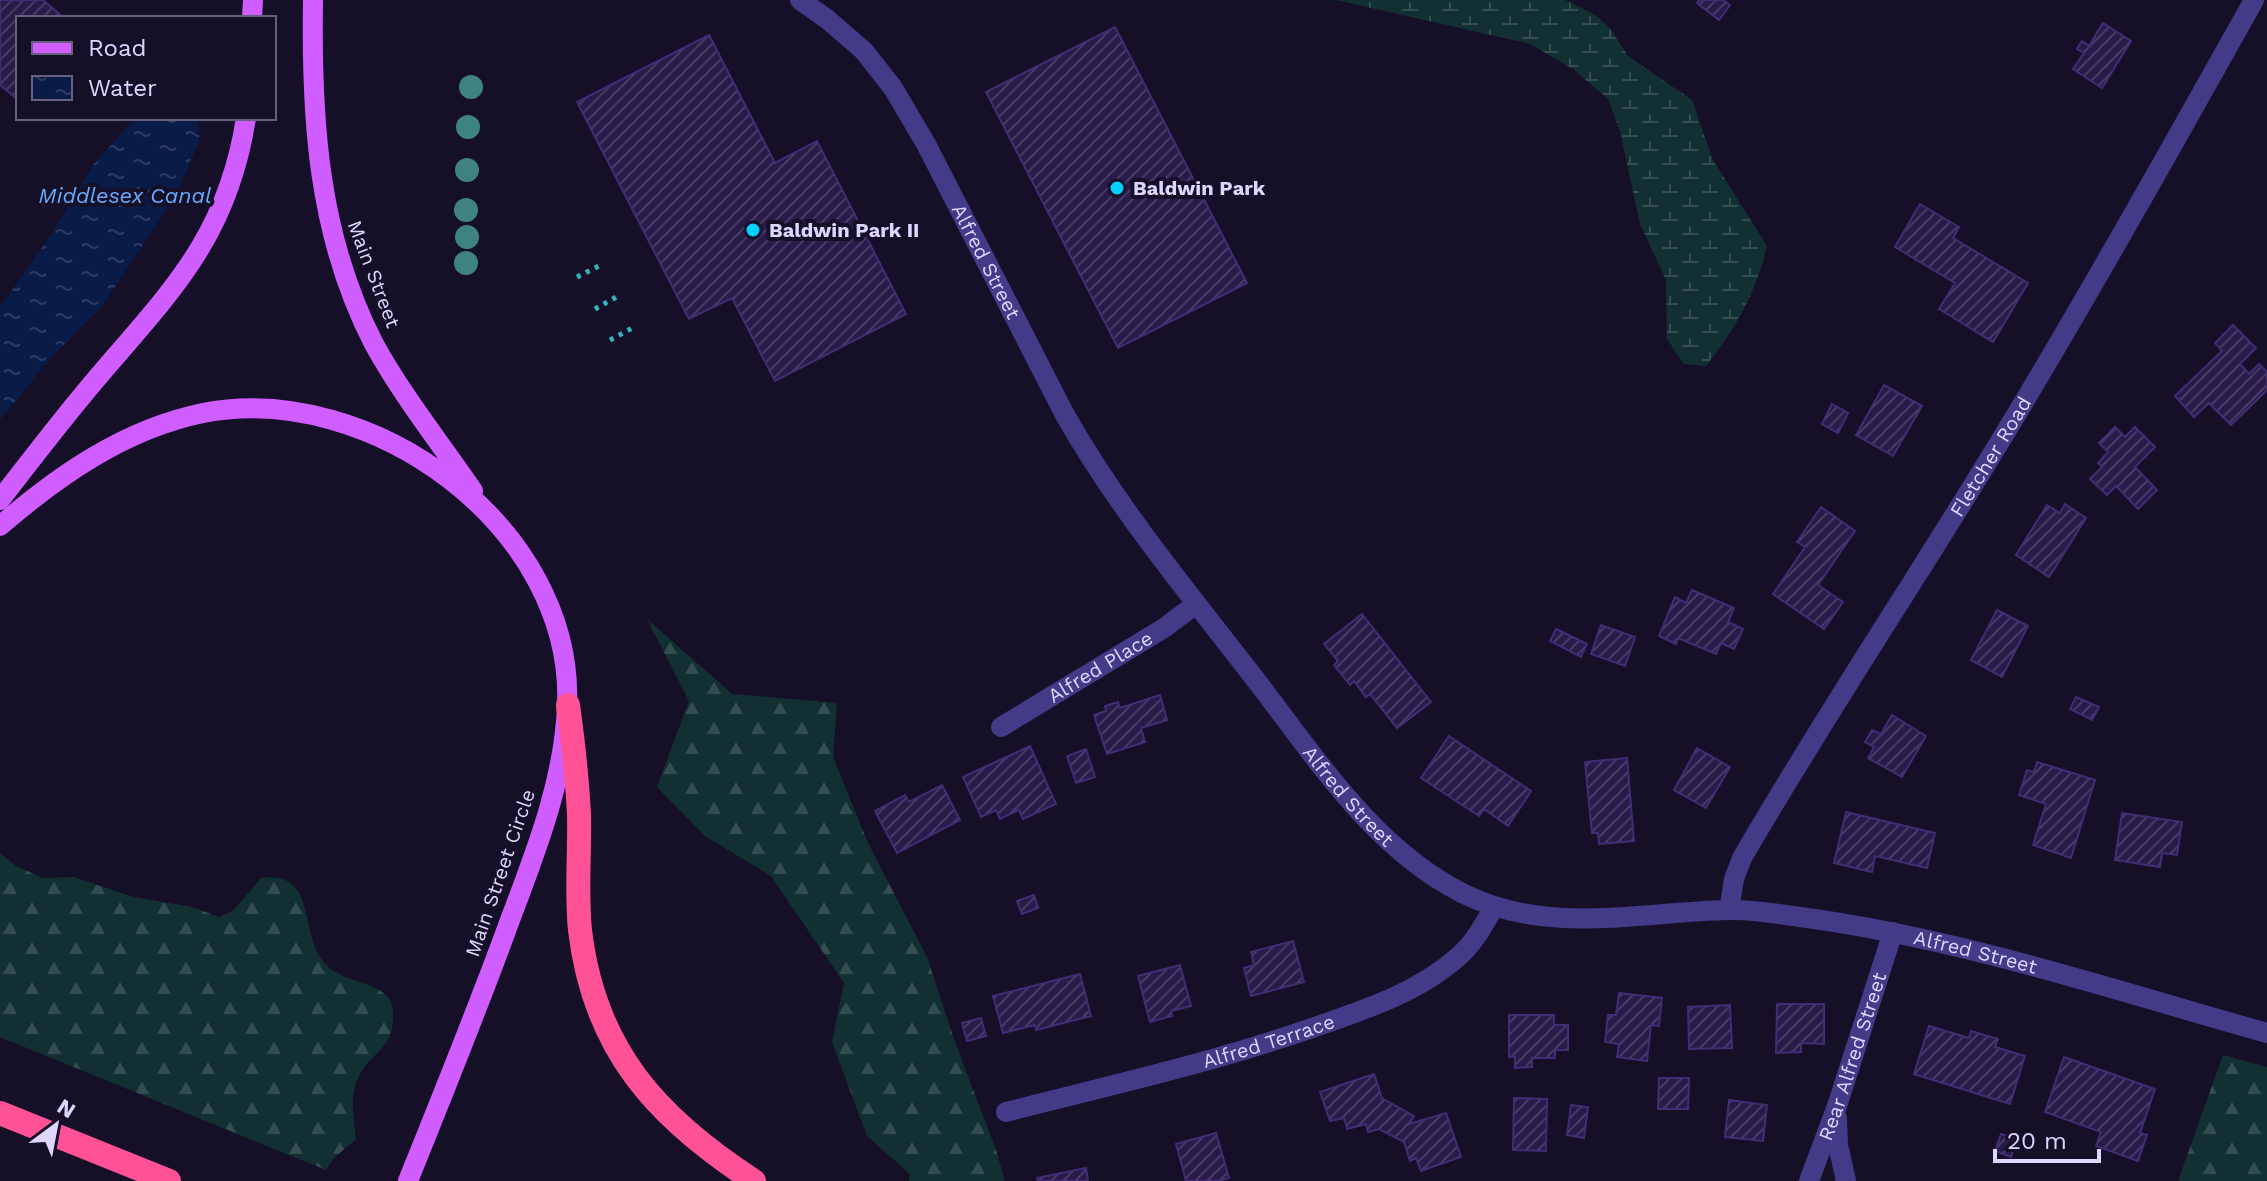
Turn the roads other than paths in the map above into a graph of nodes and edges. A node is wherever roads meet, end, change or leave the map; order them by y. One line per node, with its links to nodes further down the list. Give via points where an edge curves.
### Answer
1 (313, 0): 7 (main road, Main Street, via 315,114 325,209 336,249 375,346)
2 (800, 0): 8 (street, Alfred Street, via 864,51 893,88 1086,452)
3 (2254, 0): 12 (street, Fletcher Road, via 2013,420 1742,858)
4 (246, 120): 5 (main road, via 220,211 193,263)
5 (0, 500)
6 (0, 526): 7 (main road, Main Street Circle, via 80,465 130,438 206,413 256,409 315,414 380,436 432,467)
7 (500, 526): 9 (main road, Main Street Circle, via 553,610 564,654)
8 (1196, 604): 10 (street, Alfred Place); 11 (street, Alfred Street, via 1379,832 1444,883)
9 (568, 705): 19 (main road, Main Street Circle, via 542,833); 20 (highway, via 577,776 580,930 602,1013 625,1062 663,1111 703,1147)
10 (1001, 727)
11 (1494, 907): 12 (street, Alfred Street, via 1563,919); 16 (street, Alfred Terrace, via 1457,958 1380,1004 1197,1065)
12 (1729, 910): 13 (street, Alfred Street)
13 (1893, 932): 14 (street, Alfred Street); 15 (street, Rear Alfred Street)
14 (2267, 1033)
15 (1837, 1106): 21 (street, Rear Alfred Street); 22 (street)
16 (1006, 1112)
17 (0, 1113): 18 (highway)
18 (169, 1181)
19 (408, 1181)
20 (754, 1181)
21 (1809, 1181)
22 (1846, 1181)

